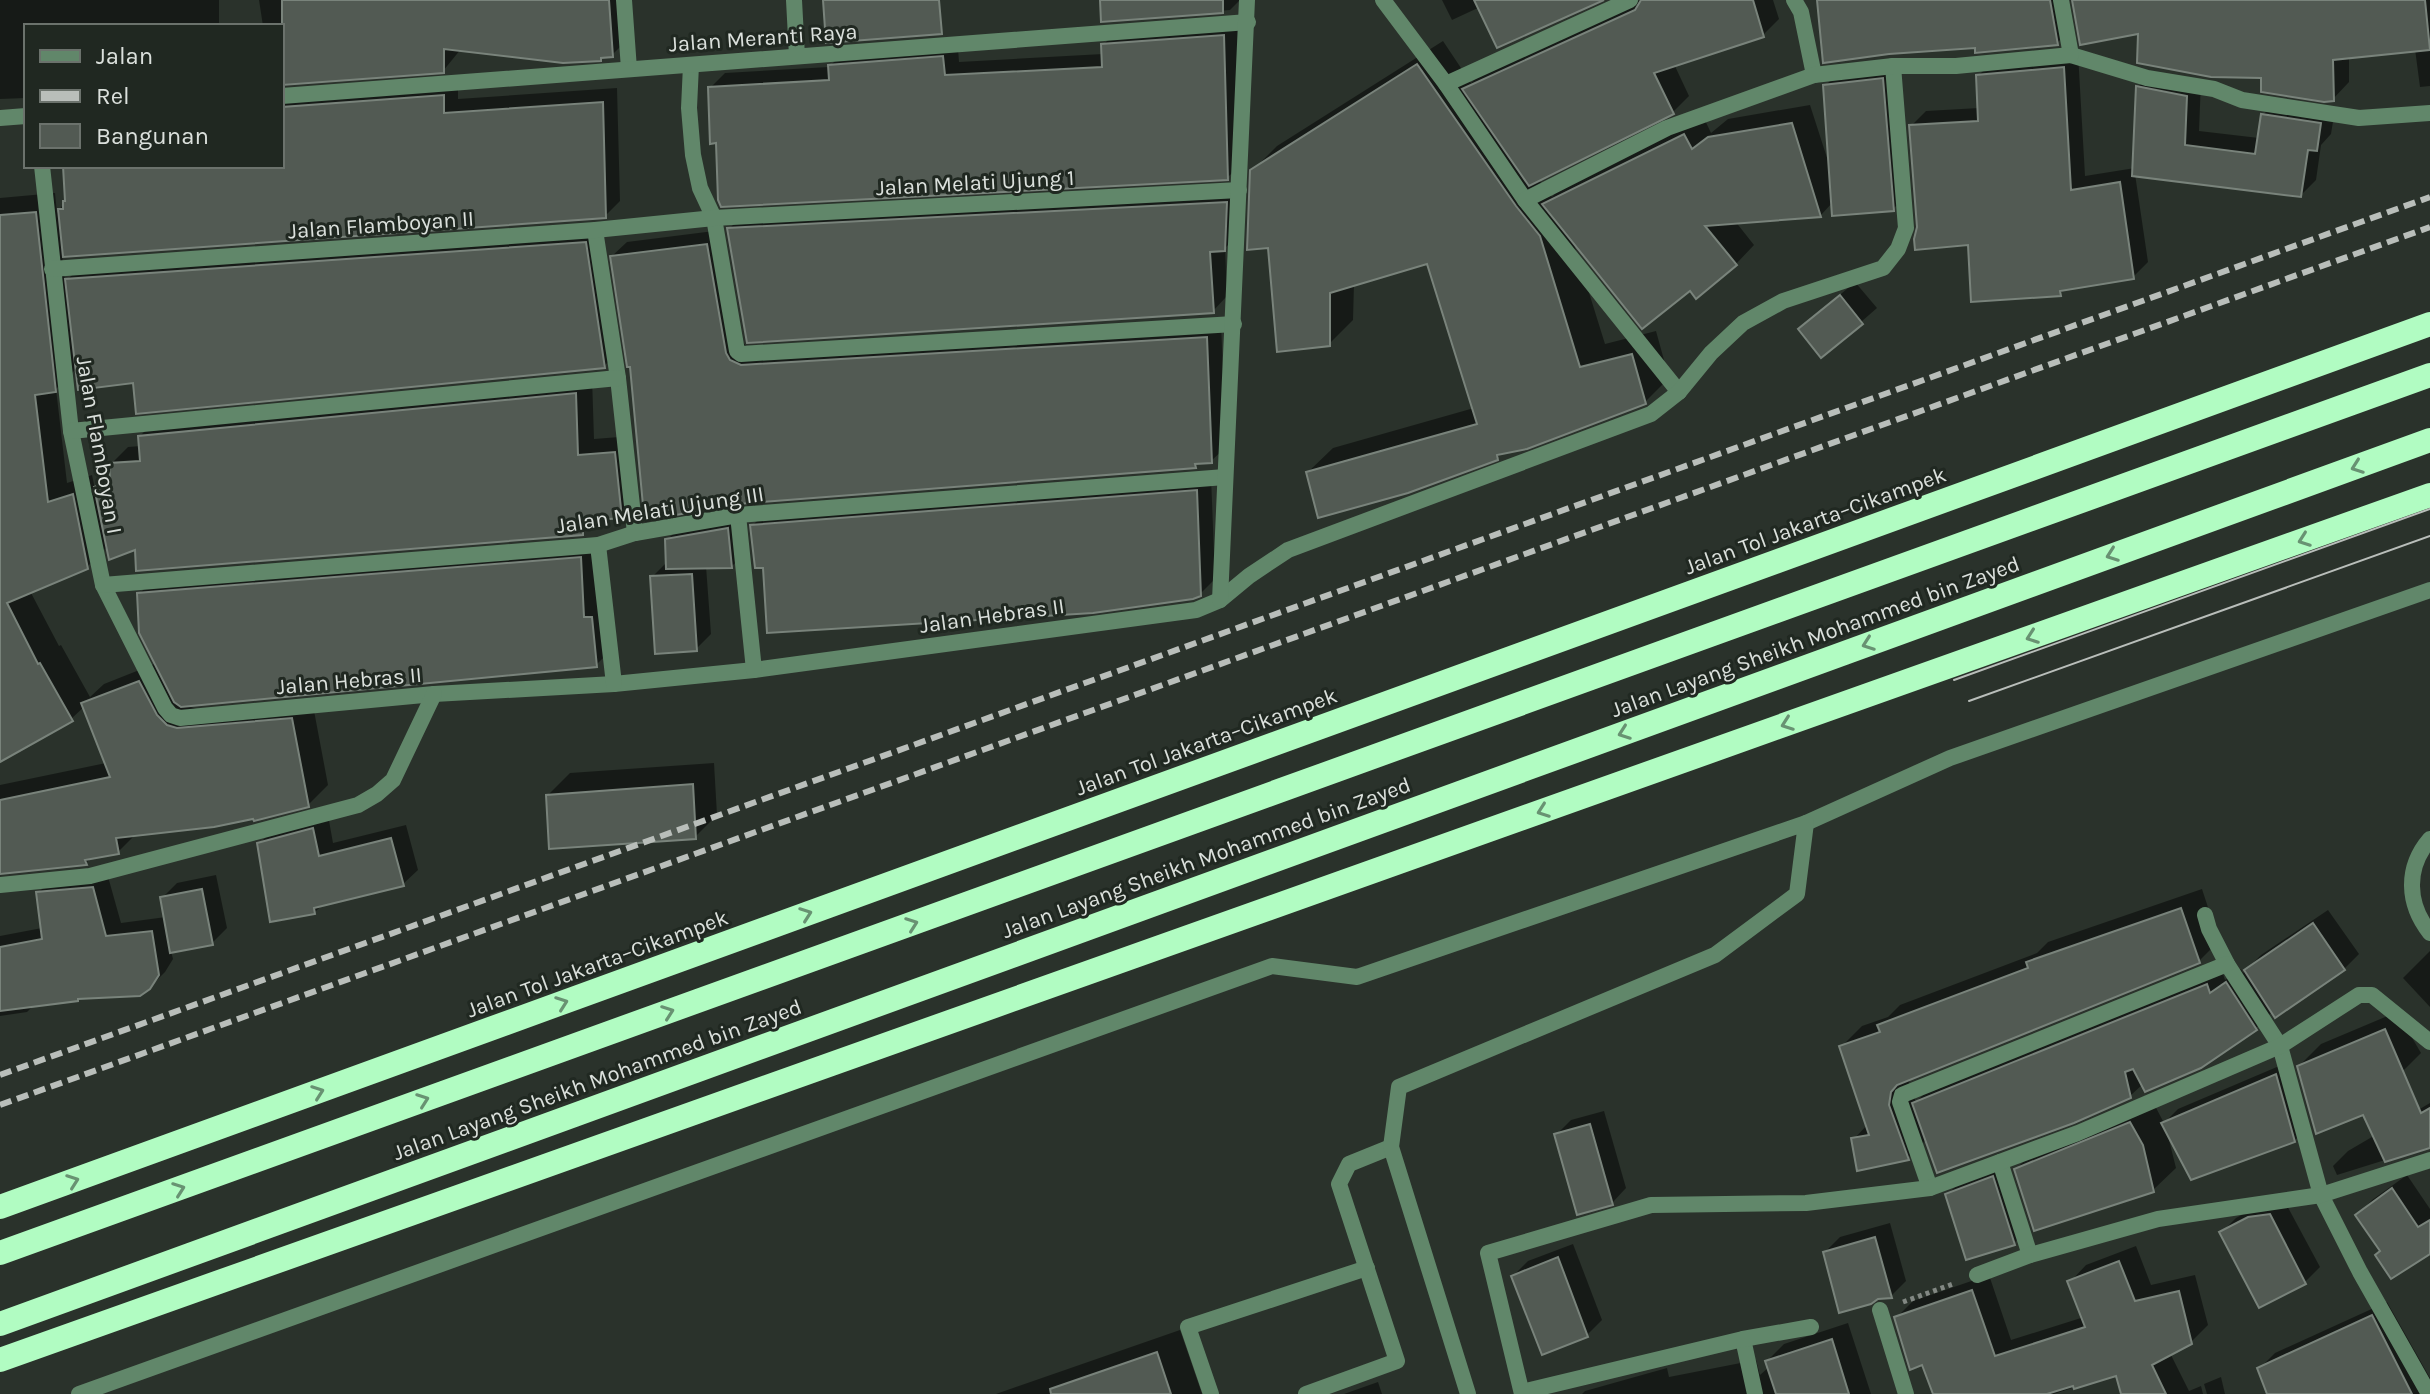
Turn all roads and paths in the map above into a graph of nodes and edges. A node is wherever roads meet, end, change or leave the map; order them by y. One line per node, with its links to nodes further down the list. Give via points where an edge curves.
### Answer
1 (624, 0): 13 (street)
2 (794, 0): 10 (street)
3 (1247, 0): 8 (street)
4 (1383, 0): 15 (street)
5 (1630, 0): 15 (street)
6 (1794, 0): 14 (street)
7 (2061, 0): 9 (street)
8 (1248, 22): 10 (street, Jalan Meranti Raya); 21 (street)
9 (2071, 55): 12 (street); 17 (street, via 2242,100 2359,118)
10 (797, 56): 11 (street, Jalan Meranti Raya)
11 (691, 65): 13 (street, Jalan Meranti Raya); 23 (street, via 693,155)
12 (1893, 66): 14 (street); 30 (street, via 1906,228 1898,249 1883,268 1783,301 1743,323)
13 (629, 69): 16 (street, Jalan Meranti Raya)
14 (1814, 75): 22 (street, via 1667,128)
15 (1446, 84): 22 (street)
16 (284, 96)
17 (2430, 113)
18 (24, 116): 19 (street)
19 (0, 118)
20 (42, 168): 25 (street, Jalan Flamboyan I)
21 (1239, 190): 23 (street, Jalan Melati Ujung 1); 26 (street)
22 (1525, 200): 30 (street)
23 (714, 218): 24 (street, Jalan Flamboyan II); 26 (street, via 741,354)
24 (595, 230): 25 (street, Jalan Flamboyan II); 29 (street)
25 (52, 269): 31 (street, Jalan Flamboyan I)
26 (1234, 324): 33 (street)
27 (2430, 324): 58 (highway, Jalan Tol Jakarta–Cikampek, one-way to 27)
28 (2430, 375): 59 (highway, Jalan Layang Sheikh Mohammed bin Zayed, one-way to 28)
29 (618, 378): 31 (street); 36 (street)
30 (1679, 392): 40 (street, via 1651,414 1288,550)
31 (71, 431): 38 (street, Jalan Flamboyan I)
32 (2430, 440): 64 (highway, Jalan Layang Sheikh Mohammed bin Zayed, one-way to 64)
33 (1225, 477): 35 (street, Jalan Melati Ujung III); 40 (street)
34 (2430, 495): 67 (highway, one-way to 67)
35 (738, 515): 36 (street, Jalan Melati Ujung III); 41 (street)
36 (635, 533): 37 (street, Jalan Melati Ujung III)
37 (598, 545): 38 (street, Jalan Melati Ujung III); 42 (street)
38 (103, 585): 44 (street, Jalan Flamboyan I)
39 (2430, 590): 45 (street, via 1950,758)
40 (1220, 600): 41 (street, Jalan Hebras II, via 1196,610)
41 (754, 670): 42 (street, Jalan Hebras II)
42 (614, 684): 43 (street, Jalan Hebras II)
43 (434, 694): 44 (street, Jalan Hebras II); 47 (street, via 393,780 358,805 90,876)
44 (171, 715)
45 (1806, 823): 53 (street, via 1797,894 1715,955 1399,1087); 69 (street, via 1357,977 1272,966)
46 (2430, 839): 49 (street, via 2411,885 2414,907)
47 (0, 885)
48 (2205, 915): 50 (street)
49 (2430, 933)
50 (2227, 964): 52 (street); 56 (street, via 1902,1095)
51 (2430, 1042): 52 (street, via 2372,995 2359,995)
52 (2280, 1046): 55 (street); 57 (street)
53 (1391, 1147): 61 (street, via 1349,1164 1339,1184); 72 (street)
54 (2430, 1160): 57 (street)
55 (2000, 1162): 56 (street); 60 (street)
56 (1930, 1188): 68 (street, via 1806,1203 1651,1205 1488,1253)
57 (2321, 1195): 60 (street, via 2158,1219); 75 (street)
58 (0, 1207)
59 (0, 1253)
60 (2030, 1255): 62 (street)
61 (1367, 1268): 70 (street, via 1188,1327); 71 (street, via 1397,1361)
62 (1977, 1275)
63 (1880, 1310): 74 (street)
64 (0, 1324)
65 (1811, 1327): 66 (street)
66 (1743, 1339): 68 (street); 73 (street)
67 (0, 1360)
68 (1522, 1393)
69 (79, 1394)
70 (1211, 1394)
71 (1306, 1394)
72 (1468, 1394)
73 (1755, 1394)
74 (1906, 1394)
75 (2429, 1394)

